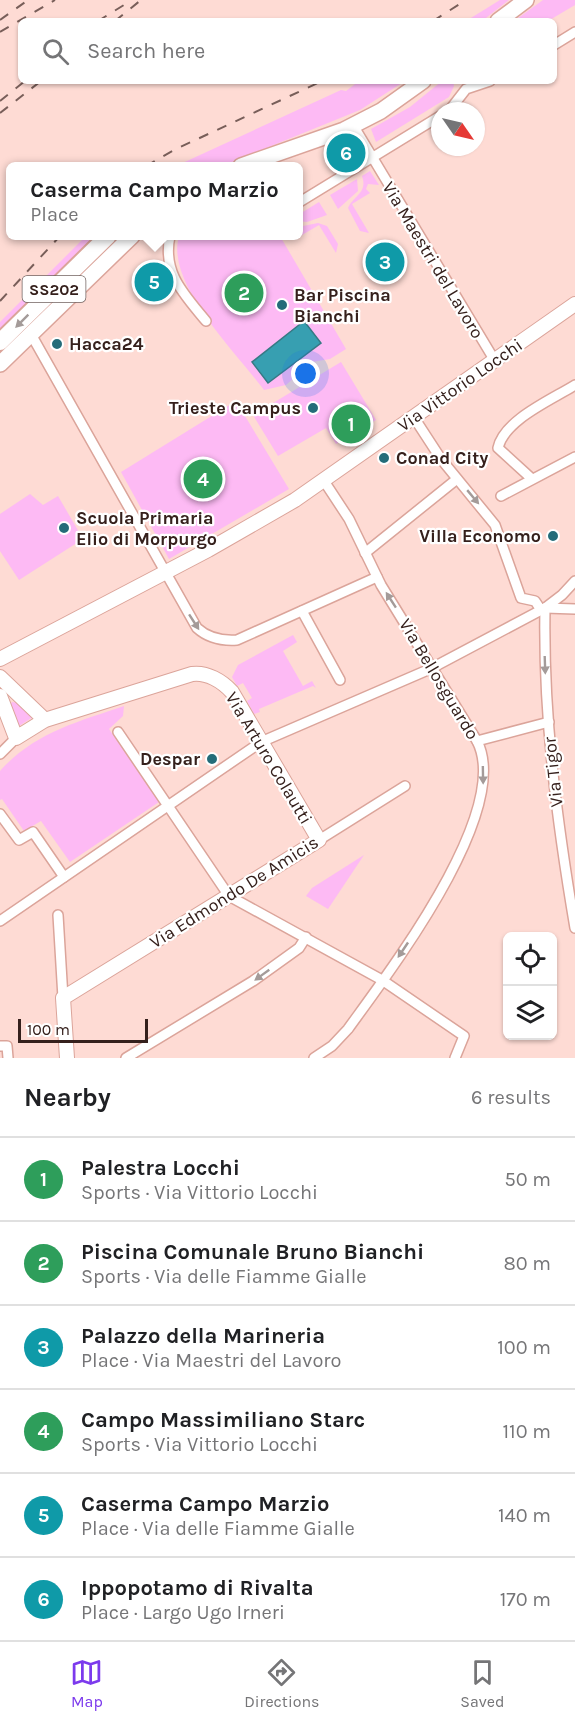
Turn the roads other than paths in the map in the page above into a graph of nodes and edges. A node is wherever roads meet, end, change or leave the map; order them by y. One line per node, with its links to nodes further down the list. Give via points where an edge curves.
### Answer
1 (526, 0): 2 (main road)
2 (502, 18)
3 (575, 32): 4 (street)
4 (557, 43)
5 (419, 84): 9 (main road)
6 (464, 85): 7 (street)
7 (454, 102)
8 (431, 122): 10 (street)
9 (353, 125): 10 (street, Via Maestri del Lavoro); 11 (main road)
10 (372, 158): 12 (street); 20 (street, Via Maestri del Lavoro)
11 (252, 162)
12 (303, 200)
13 (104, 240): 19 (highway, SS202, one-way to 19)
14 (128, 240): 18 (main road)
15 (169, 240): 17 (street, via 171,273)
16 (574, 307): 20 (street, Via Vittorio Locchi)
17 (206, 321)
18 (32, 336): 21 (main road); 22 (main road); 31 (street)
19 (0, 342)
20 (495, 361): 24 (street, Via Vittorio Locchi)
21 (0, 364)
22 (0, 375)
23 (575, 385): 26 (street, via 513,424 501,436 498,448)
24 (413, 416): 27 (street); 28 (street, Via Vittorio Locchi)
25 (575, 458): 26 (street)
26 (532, 478): 29 (street)
27 (457, 479): 30 (street); 34 (street, one-way to 34, via 495,525 521,598 536,601)
28 (324, 481): 30 (street, Via Bellosguardo); 31 (street, Via Vittorio Locchi)
29 (501, 496)
30 (365, 553): 32 (street, Via Bellosguardo)
31 (166, 572): 36 (street, one-way to 36, via 197,628 215,638 237,640); 37 (street, Via Vittorio Locchi)
32 (377, 577): 36 (street); 38 (street, Via Bellosguardo, one-way to 32)
33 (575, 581): 34 (street)
34 (543, 609): 35 (street); 38 (street); 44 (street, Via Tigor, one-way to 44)
35 (575, 609)
36 (302, 611): 40 (street)
37 (0, 659)
38 (430, 669): 47 (street, Via Bellosguardo); 48 (street)
39 (0, 676): 41 (street)
40 (340, 680)
41 (17, 693): 42 (street); 43 (street)
42 (1, 700): 46 (street)
43 (45, 720): 46 (street, Via Arturo Colautti); 48 (street, Via Arturo Colautti, via 199,673 218,680 232,692)
44 (549, 722): 47 (street); 58 (street, Via Tigor, via 554,796)
45 (118, 732): 51 (street)
46 (16, 738): 49 (street)
47 (477, 741): 60 (street, Via Bellosguardo, one-way to 60, via 482,750 485,782 454,870)
48 (261, 742): 51 (street); 53 (street, Via Arturo Colautti)
49 (0, 754)
50 (405, 786): 53 (street, Via Edmondo De Amicis)
51 (168, 804): 54 (street); 55 (street)
52 (0, 814): 54 (street, via 19,840 33,832)
53 (319, 840): 55 (street, Via Edmondo De Amicis)
54 (63, 877): 57 (street)
55 (229, 896): 59 (street); 61 (street, Via Edmondo De Amicis)
56 (58, 915): 61 (street)
57 (0, 921)
58 (575, 928)
59 (306, 937): 60 (street); 65 (street, one-way to 65, via 299,948 253,981)
60 (382, 980): 66 (street, Via Bellosguardo, via 347,1031); 67 (street, via 464,1036)
61 (63, 998): 64 (street)
62 (0, 1046): 63 (street, via 7,1046)
63 (8, 1058)
64 (67, 1058)
65 (126, 1058)
66 (314, 1058)
67 (455, 1058)

